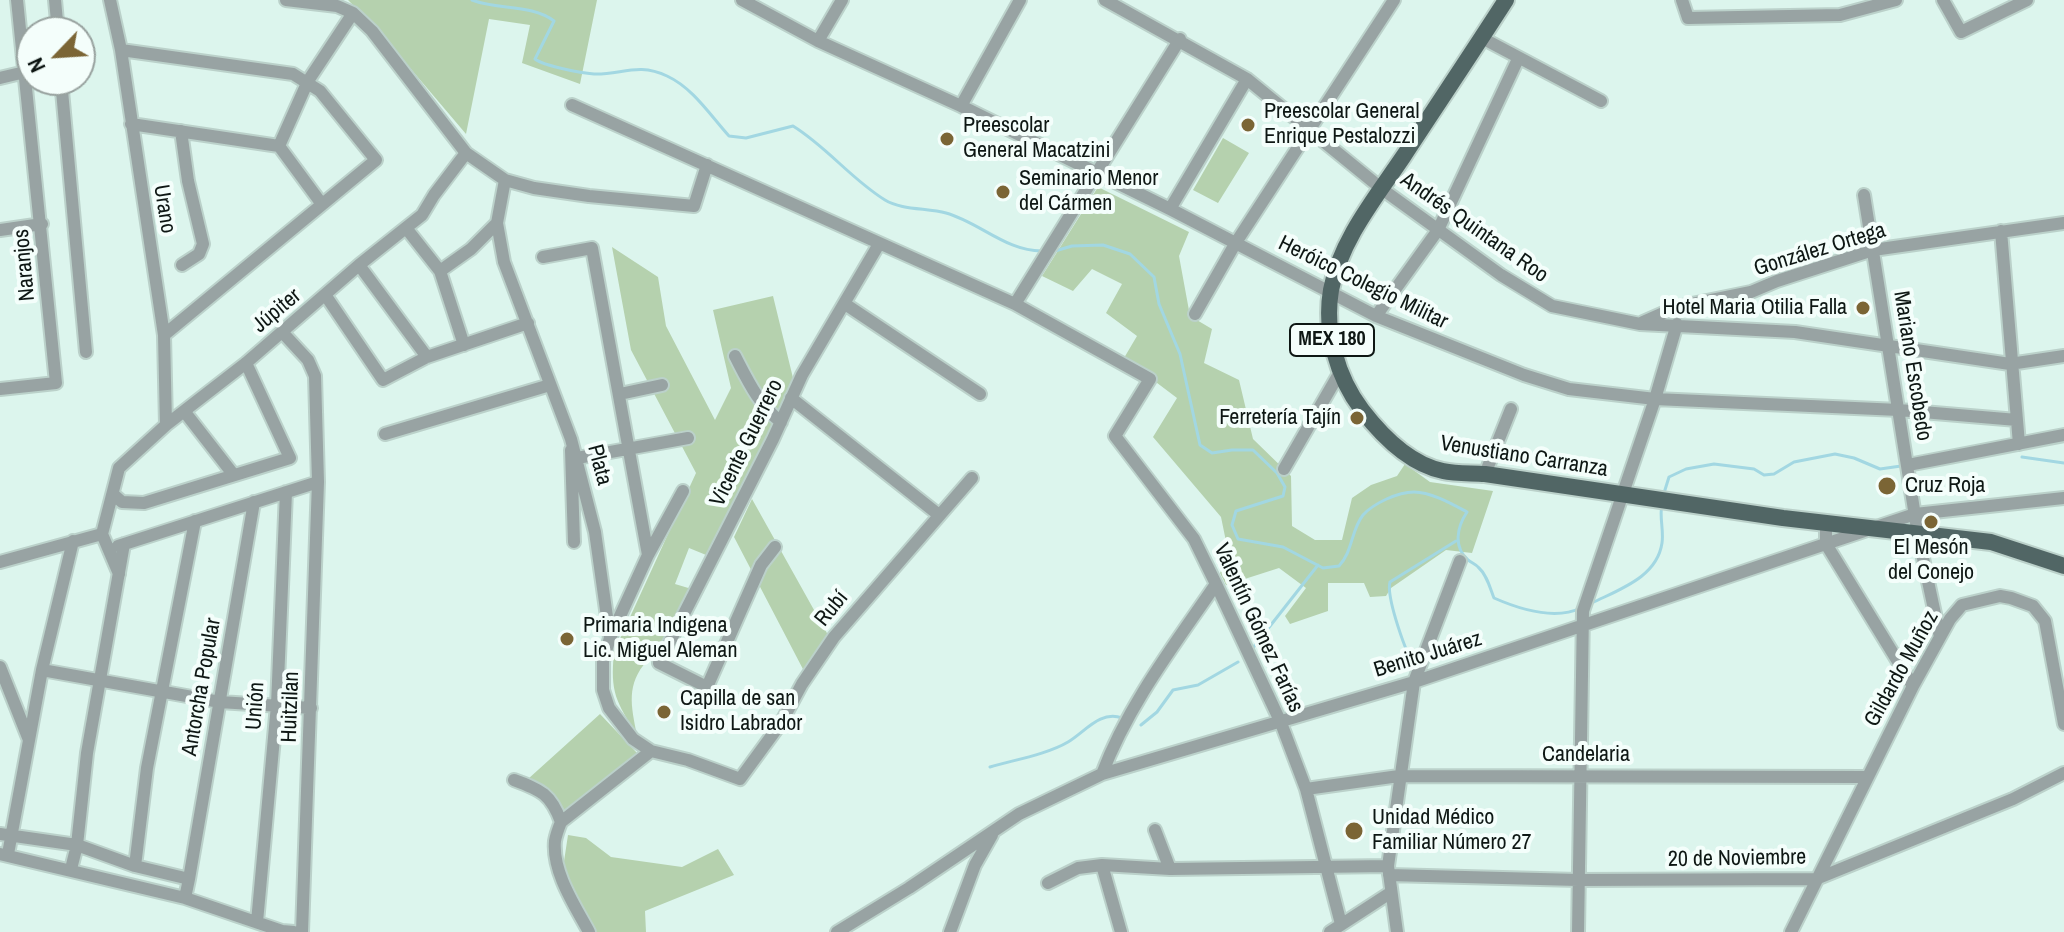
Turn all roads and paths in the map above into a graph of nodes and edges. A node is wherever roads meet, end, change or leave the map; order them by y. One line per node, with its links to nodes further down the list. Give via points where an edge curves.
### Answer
1 (110, 0): 17 (street, Urano)
2 (286, 0): 13 (street)
3 (742, 0): 16 (street, Heróico Colegio Militar)
4 (842, 0): 16 (street)
5 (1020, 0): 25 (street)
6 (1105, 0): 15 (street, Andrés Quintana Roo)
7 (1394, 0): 28 (street)
8 (1506, 0): 14 (main road, Venustiano Carranza / MEX 180)
9 (1682, 0): 10 (street, via 1688,18 1840,15)
10 (1896, 0)
11 (1943, 0): 12 (street, via 1961,32)
12 (2027, 0)
13 (353, 13): 20 (street); 30 (street)
14 (1482, 38): 18 (street); 34 (main road, Venustiano Carranza / MEX 180)
15 (1180, 39): 19 (street, Andrés Quintana Roo); 32 (street)
16 (818, 41): 25 (street, Heróico Colegio Militar)
17 (121, 50): 20 (street, via 293,74); 26 (street, Urano)
18 (1518, 59): 23 (street); 43 (street)
19 (1247, 79): 28 (street, Andrés Quintana Roo); 37 (street)
20 (308, 81): 29 (street); 36 (street, via 376,160)
21 (28, 96): 40 (street, Naranjos)
22 (62, 96): 65 (street)
23 (1601, 101)
24 (572, 105): 31 (street)
25 (961, 106): 32 (street, Heróico Colegio Militar)
26 (131, 124): 27 (street); 62 (street, Urano)
27 (181, 131): 29 (street); 49 (street, via 203,244 199,254)
28 (1309, 132): 34 (street, Andrés Quintana Roo); 46 (street)
29 (279, 146): 36 (street)
30 (466, 153): 33 (street); 41 (street, Júpiter, via 422,215)
31 (707, 165): 33 (street, via 694,206 562,192); 45 (street)
32 (1095, 173): 37 (street, Heróico Colegio Militar); 55 (street)
33 (505, 180): 38 (street, Plata)
34 (1382, 189): 43 (street, Andrés Quintana Roo); 52 (main road, Venustiano Carranza / MEX 180, via 1362,217)
35 (1864, 195): 47 (street, Mariano Escobedo)
36 (321, 203): 62 (street)
37 (1170, 209): 46 (street, Heróico Colegio Militar)
38 (497, 223): 51 (street); 58 (street, Plata, via 504,262)
39 (2064, 223): 44 (street, González Ortega)
40 (42, 224): 42 (street); 74 (street, Naranjos, via 56,383)
41 (406, 228): 50 (street, Júpiter); 51 (street)
42 (0, 230)
43 (1438, 230): 57 (street); 59 (street, Andrés Quintana Roo, via 1552,306)
44 (2001, 231): 47 (street, González Ortega); 70 (street)
45 (879, 244): 54 (street, Vicente Guerrero); 55 (street)
46 (1235, 244): 52 (street, Heróico Colegio Militar); 56 (street)
47 (1873, 250): 59 (street, González Ortega, via 1751,292 1677,307); 64 (street, Mariano Escobedo)
48 (543, 257): 75 (street, via 592,248)
49 (182, 265)
50 (359, 265): 53 (street, Júpiter); 68 (street)
51 (440, 271): 63 (street)
52 (1331, 291): 57 (street, Heróico Colegio Militar); 71 (main road, Venustiano Carranza / MEX 180, via 1330,332)
53 (326, 296): 61 (street, Júpiter); 68 (street, via 383,380)
54 (845, 304): 76 (street); 77 (street, Vicente Guerrero)
55 (1015, 304): 122 (street, Valentín Gómez Farías, via 1150,379 1115,436 1194,539)
56 (1195, 314)
57 (1376, 316): 78 (street, Heróico Colegio Militar, via 1569,389)
58 (528, 323): 63 (street); 72 (street, Plata)
59 (1640, 324): 60 (street, Andrés Quintana Roo)
60 (1677, 324): 64 (street, Andrés Quintana Roo, via 1795,332); 78 (street)
61 (283, 333): 69 (street, Júpiter); 97 (street, Huitzilan, via 315,376)
62 (164, 335): 84 (street, Urano)
63 (464, 345): 68 (street)
64 (1890, 346): 70 (street, Andrés Quintana Roo); 80 (street, Mariano Escobedo)
65 (86, 352)
66 (735, 356): 83 (street, via 753,391)
67 (2064, 356): 70 (street, Andrés Quintana Roo)
68 (427, 357)
69 (246, 363): 81 (street, Júpiter); 94 (street, via 290,458)
70 (2010, 364): 82 (street)
71 (1340, 372): 93 (street); 95 (main road, Venustiano Carranza / MEX 180, via 1351,396 1395,446 1442,471)
72 (550, 385): 85 (street); 88 (street, Plata)
73 (662, 385): 75 (street)
74 (0, 389)
75 (620, 394): 90 (street)
76 (980, 394)
77 (791, 398): 83 (street, Vicente Guerrero); 105 (street)
78 (1655, 399): 80 (street, Heróico Colegio Militar); 101 (street)
79 (1511, 409): 95 (street)
80 (1899, 410): 82 (street, Heróico Colegio Militar); 92 (street, Mariano Escobedo)
81 (184, 411): 84 (street, Júpiter); 94 (street)
82 (2017, 420): 89 (street)
83 (781, 422): 115 (street, Vicente Guerrero, via 659,663 707,687 761,565)
84 (166, 425): 100 (street, Júpiter, via 119,468)
85 (385, 434)
86 (2064, 435): 89 (street)
87 (688, 438): 90 (street)
88 (571, 439): 91 (street, Plata); 112 (street)
89 (2019, 444): 92 (street)
90 (628, 449): 91 (street); 117 (street)
91 (577, 458): 127 (street, Plata, via 595,532)
92 (1908, 465): 104 (street, Mariano Escobedo)
93 (1284, 469)
94 (233, 474): 100 (street, via 144,503 122,502)
95 (1485, 474): 101 (main road, Venustiano Carranza / MEX 180)
96 (972, 478): 105 (street, Rubí)
97 (318, 482): 99 (street); 136 (street, Huitzilan)
98 (683, 491): 117 (street)
99 (286, 492): 103 (street); 135 (street, Unión)
100 (114, 495): 109 (street, Júpiter)
101 (1621, 495): 107 (main road, Venustiano Carranza / MEX 180); 125 (street)
102 (2064, 498): 104 (street, Benito Juárez)
103 (254, 502): 106 (street); 134 (street, Antorcha Popular)
104 (1915, 514): 108 (street, Benito Juárez); 110 (street, Mariano Escobedo)
105 (939, 515): 140 (street, Rubí, via 834,637 740,779)
106 (195, 521): 113 (street); 133 (street)
107 (1823, 521): 108 (main road, Venustiano Carranza / MEX 180); 114 (street)
108 (1874, 527): 110 (main road, Venustiano Carranza / MEX 180); 114 (street, Benito Juárez)
109 (102, 534): 111 (street); 116 (street)
110 (1918, 535): 120 (main road, Venustiano Carranza / MEX 180, via 1991,542); 124 (street, Mariano Escobedo)
111 (73, 541): 119 (street); 129 (street)
112 (574, 542)
113 (124, 544): 116 (street); 121 (street)
114 (1826, 544): 125 (street, Benito Juárez); 132 (street)
115 (775, 547)
116 (108, 549): 121 (street)
117 (648, 555): 127 (street)
118 (1460, 561): 131 (street)
119 (0, 562)
120 (2064, 566)
121 (119, 574): 130 (street)
122 (1216, 584): 137 (street, Valentín Gómez Farías); 142 (street, via 1113,743)
123 (1962, 605): 124 (street); 126 (street, Gildardo Muñoz); 138 (street, Gildardo Muñoz, via 2000,596 2040,612)
124 (1934, 609): 126 (street, Mariano Escobedo)
125 (1582, 626): 131 (street, Benito Juárez); 143 (street)
126 (1940, 637): 132 (street, Gildardo Muñoz)
127 (610, 638): 140 (street, Plata, via 603,661 609,708 633,739)
128 (0, 667): 139 (street)
129 (42, 670): 130 (street); 139 (street)
130 (100, 680): 133 (street); 152 (street)
131 (1414, 682): 137 (street, Benito Juárez); 144 (street)
132 (1913, 686): 145 (street, Gildardo Muñoz)
133 (162, 692): 134 (street); 155 (street)
134 (220, 702): 135 (street); 160 (street, Antorcha Popular)
135 (277, 705): 136 (street); 166 (street, Unión)
136 (311, 708): 170 (street, Huitzilan)
137 (1281, 723): 142 (street, Benito Juárez); 147 (street, Valentín Gómez Farías)
138 (2064, 724)
139 (29, 740): 151 (street)
140 (651, 751): 148 (street)
141 (2064, 773): 161 (street, 20 de Noviembre)
142 (1102, 774): 150 (street, Benito Juárez, via 1042,801)
143 (1580, 775): 144 (street, Candelaria); 145 (street, Candelaria); 162 (street)
144 (1399, 776): 147 (street, Candelaria); 159 (street)
145 (1867, 777): 161 (street, Gildardo Muñoz)
146 (514, 780): 148 (street, via 546,794)
147 (1306, 789): 156 (street, Valentín Gómez Farías)
148 (561, 822): 171 (street, via 555,840 558,863)
149 (1155, 830): 158 (street)
150 (993, 833): 167 (street, Benito Juárez); 173 (street)
151 (5, 836): 152 (street); 153 (street)
152 (77, 845): 155 (street); 157 (street)
153 (4, 854): 157 (street)
154 (1102, 865): 158 (street, 20 de Noviembre); 163 (street, 20 de Noviembre, via 1078,868); 174 (street)
155 (135, 866): 160 (street)
156 (1325, 868): 158 (street, 20 de Noviembre); 159 (street, 20 de Noviembre); 168 (street, Valentín Gómez Farías)
157 (71, 869): 165 (street)
158 (1170, 869)
159 (1388, 871): 162 (street, 20 de Noviembre); 164 (street)
160 (189, 879): 165 (street, Antorcha Popular)
161 (1816, 879): 162 (street, 20 de Noviembre); 177 (street, Gildardo Muñoz)
162 (1578, 880): 176 (street)
163 (1048, 883)
164 (1390, 893): 168 (street); 175 (street)
165 (185, 898): 166 (street)
166 (257, 922): 169 (street)
167 (860, 926): 172 (street, Benito Juárez)
168 (1335, 928)
169 (294, 932)
170 (302, 932)
171 (589, 932)
172 (837, 932)
173 (950, 932)
174 (1121, 932)
175 (1397, 932)
176 (1578, 932)
177 (1791, 932)

